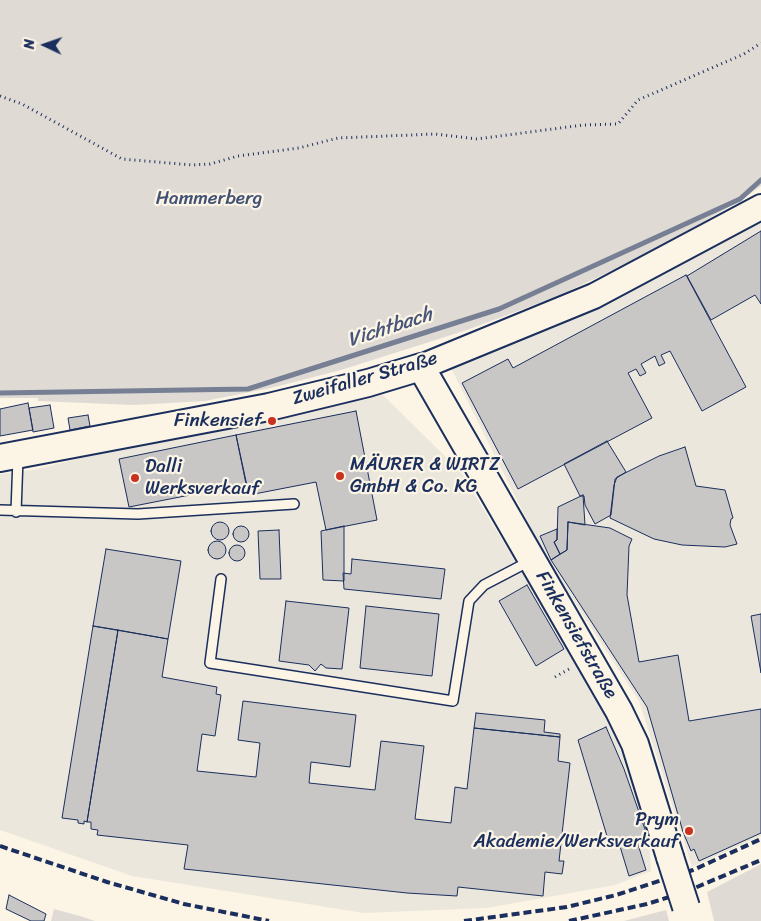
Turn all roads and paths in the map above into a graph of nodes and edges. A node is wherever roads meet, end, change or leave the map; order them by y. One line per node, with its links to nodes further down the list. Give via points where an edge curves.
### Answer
1 (761, 43): 2 (path, via 744,54 638,100 618,124 583,125 477,139 435,134 338,138 210,164 122,160 22,104)
2 (0, 96)
3 (761, 207): 4 (main road, Zweifaller Straße, via 594,296)
4 (421, 366): 5 (main road, Zweifaller Straße, via 368,383 260,409); 9 (main road, Finkensiefstraße)
5 (9, 457): 8 (lane)
6 (294, 504): 8 (lane, via 138,514)
7 (0, 510): 8 (lane)
8 (16, 512)
9 (533, 560): 10 (lane, via 484,585 469,601 453,701 210,663); 13 (main road, Finkensiefstraße, bridge, via 635,744)
10 (221, 580)
11 (574, 666): 12 (path)
12 (555, 677)
13 (688, 914)

